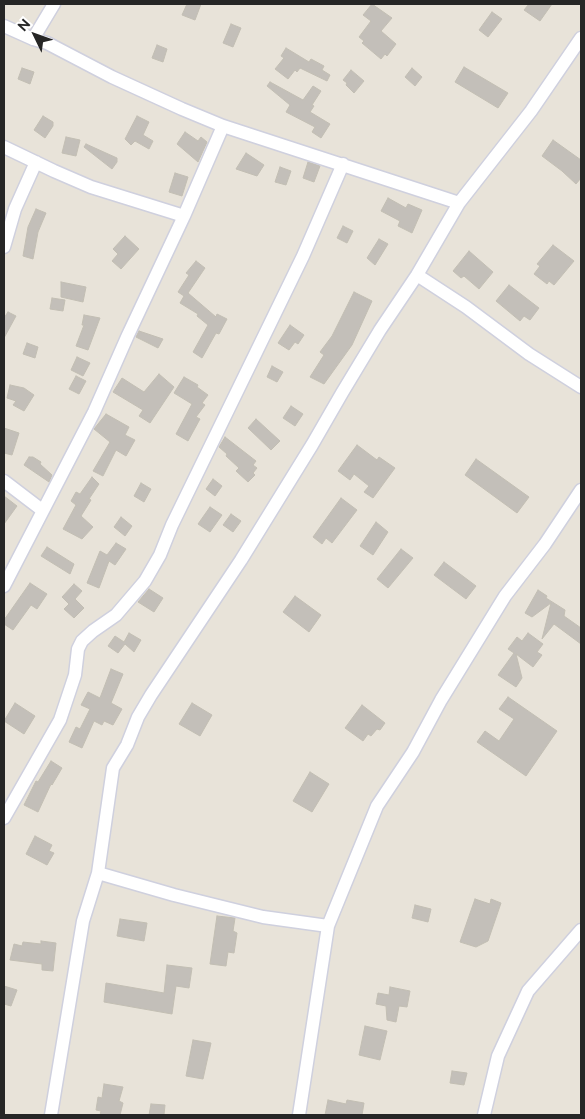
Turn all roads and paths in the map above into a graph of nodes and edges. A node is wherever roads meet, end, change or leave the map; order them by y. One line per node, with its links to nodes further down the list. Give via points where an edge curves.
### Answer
1 (54, 4): 4 (street)
2 (4, 26): 4 (street)
3 (581, 38): 9 (street, via 531,111)
4 (33, 39): 5 (street, via 48,43)
5 (223, 126): 8 (street); 10 (street)
6 (4, 147): 7 (street)
7 (36, 162): 10 (street, via 91,186); 11 (street, via 15,209)
8 (343, 164): 9 (street); 18 (street, via 303,256 160,555 145,581 116,615 82,641 60,720)
9 (459, 203): 12 (street)
10 (184, 216): 16 (street, via 94,412)
11 (4, 246)
12 (417, 275): 13 (street, via 541,363); 19 (street, via 370,346 241,560 138,717 112,768)
13 (581, 387)
14 (4, 481): 16 (street)
15 (581, 490): 20 (street, via 505,596 413,752 377,806)
16 (42, 510): 17 (street)
17 (4, 586)
18 (4, 818)
19 (98, 873): 20 (street, via 263,917); 22 (street, via 83,921)
20 (328, 926): 23 (street)
21 (581, 930): 24 (street, via 528,991 498,1056)
22 (51, 1115)
23 (299, 1115)
24 (484, 1115)

